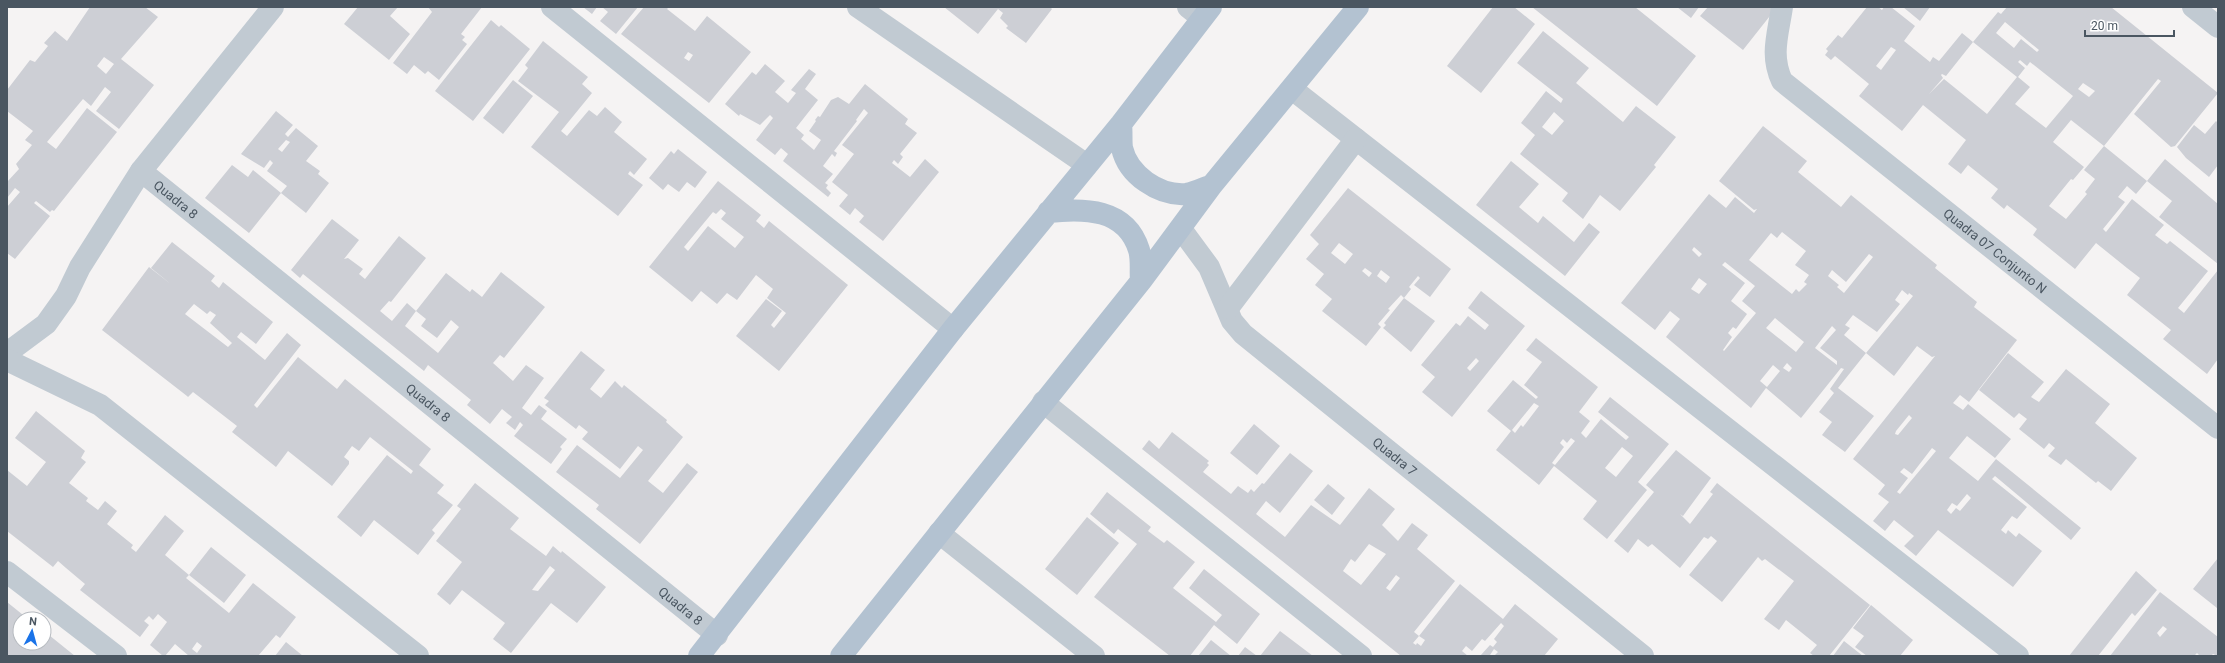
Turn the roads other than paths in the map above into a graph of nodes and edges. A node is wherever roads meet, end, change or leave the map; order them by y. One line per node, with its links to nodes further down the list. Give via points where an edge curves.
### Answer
1 (273, 7): 13 (street)
2 (552, 7): 19 (street)
3 (858, 7): 12 (street)
4 (1358, 7): 9 (main road)
5 (1782, 7): 23 (street, Quadra 07 Conjunto N, via 1775,53 1776,68 1782,82)
6 (2193, 7): 8 (street)
7 (1200, 11): 10 (main road)
8 (2218, 27)
9 (1292, 89): 11 (street); 14 (main road)
10 (1121, 124): 12 (main road); 14 (main road, via 1122,148 1127,161 1136,174 1152,185 1170,193 1186,194)
11 (1356, 139): 18 (street); 34 (street)
12 (1087, 165): 15 (main road)
13 (141, 171): 20 (street, via 80,267 66,296 46,324); 26 (street, Quadra 8)
14 (1212, 185): 16 (main road)
15 (1048, 212): 17 (main road, via 1076,209 1096,212 1126,226 1139,251); 19 (main road)
16 (1181, 229): 17 (main road); 18 (street, Quadra 7, via 1209,267)
17 (1140, 281): 22 (main road)
18 (1228, 308): 33 (street, Quadra 7, via 1232,322 1243,334)
19 (953, 329): 26 (main road)
20 (7, 354)
21 (7, 360): 28 (street, via 100,405)
22 (1043, 402): 24 (main road); 32 (street)
23 (2213, 424)
24 (939, 533): 30 (main road); 31 (street)
25 (7, 572): 27 (street)
26 (716, 635): 29 (main road)
27 (116, 656)
28 (418, 656)
29 (699, 656)
30 (841, 656)
31 (1094, 656)
32 (1361, 656)
33 (1643, 656)
34 (2018, 656)

